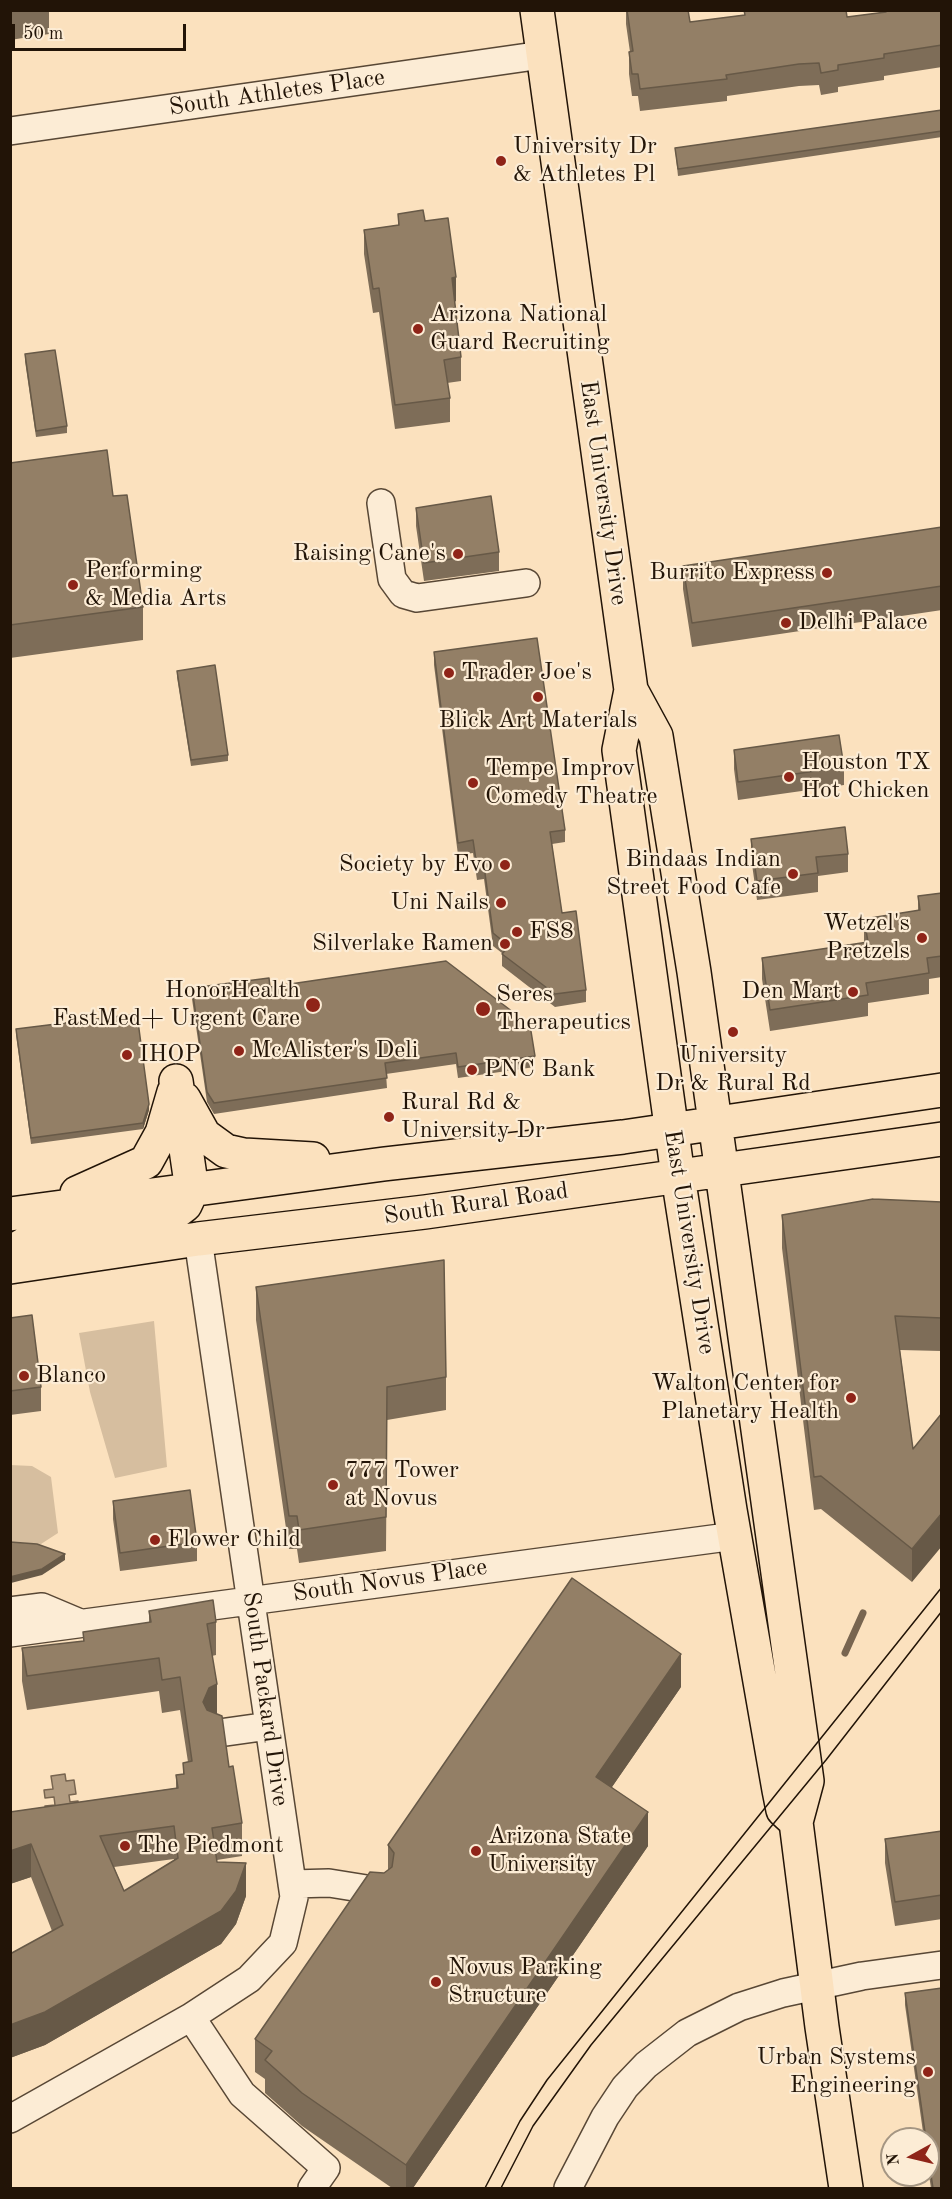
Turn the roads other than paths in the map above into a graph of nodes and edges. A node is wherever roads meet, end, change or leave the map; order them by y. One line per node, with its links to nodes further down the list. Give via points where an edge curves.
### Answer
1 (537, 10): 2 (main road, East University Drive)
2 (543, 55): 3 (street, South Athletes Place); 6 (main road, East University Drive)
3 (10, 131)
4 (381, 503): 5 (street, via 392,579 403,594 417,598)
5 (526, 583)
6 (631, 690): 9 (main road, East University Drive, via 656,736); 10 (main road, East University Drive, via 619,750)
7 (177, 1081): 12 (main road, via 204,1135 226,1151); 15 (main road); 16 (main road, via 162,1133 146,1162)
8 (942, 1090): 9 (main road, South Rural Road)
9 (716, 1123): 10 (main road, South Rural Road); 13 (main road, East University Drive)
10 (672, 1130): 12 (main road, South Rural Road); 14 (main road, East University Drive)
11 (942, 1139): 13 (main road, South Rural Road)
12 (384, 1164): 15 (main road, South Rural Road)
13 (721, 1170): 14 (main road, South Rural Road); 27 (main road, East University Drive, via 807,1780)
14 (678, 1176): 17 (main road, South Rural Road); 20 (main road, East University Drive)
15 (192, 1190): 16 (main road, South Rural Road); 18 (main road, via 185,1205 168,1218 38,1236)
16 (21, 1212)
17 (198, 1239): 19 (main road, South Rural Road); 21 (street, South Packard Drive)
18 (10, 1253)
19 (10, 1267)
20 (735, 1536): 21 (street, South Novus Place); 27 (main road, East University Drive, via 783,1810)
21 (250, 1599): 23 (street, South Novus Place); 25 (street, South Packard Drive)
22 (10, 1611): 23 (street, via 42,1607)
23 (81, 1623): 24 (street, South Novus Place)
24 (10, 1633)
25 (269, 1726): 26 (street); 28 (street, South Packard Drive)
26 (219, 1733)
27 (796, 1822): 31 (main road, East University Drive)
28 (292, 1884): 29 (street, via 329,1883); 32 (street, South Packard Drive, via 294,1897 283,1943 249,1979)
29 (379, 1892)
30 (942, 1965): 31 (street)
31 (816, 1985): 35 (street, via 721,2015 659,2054 614,2102); 36 (main road, East University Drive)
32 (191, 2018): 33 (street, South Packard Drive); 34 (street, via 242,2094 326,2168)
33 (10, 2119)
34 (312, 2188)
35 (568, 2188)
36 (846, 2188)

